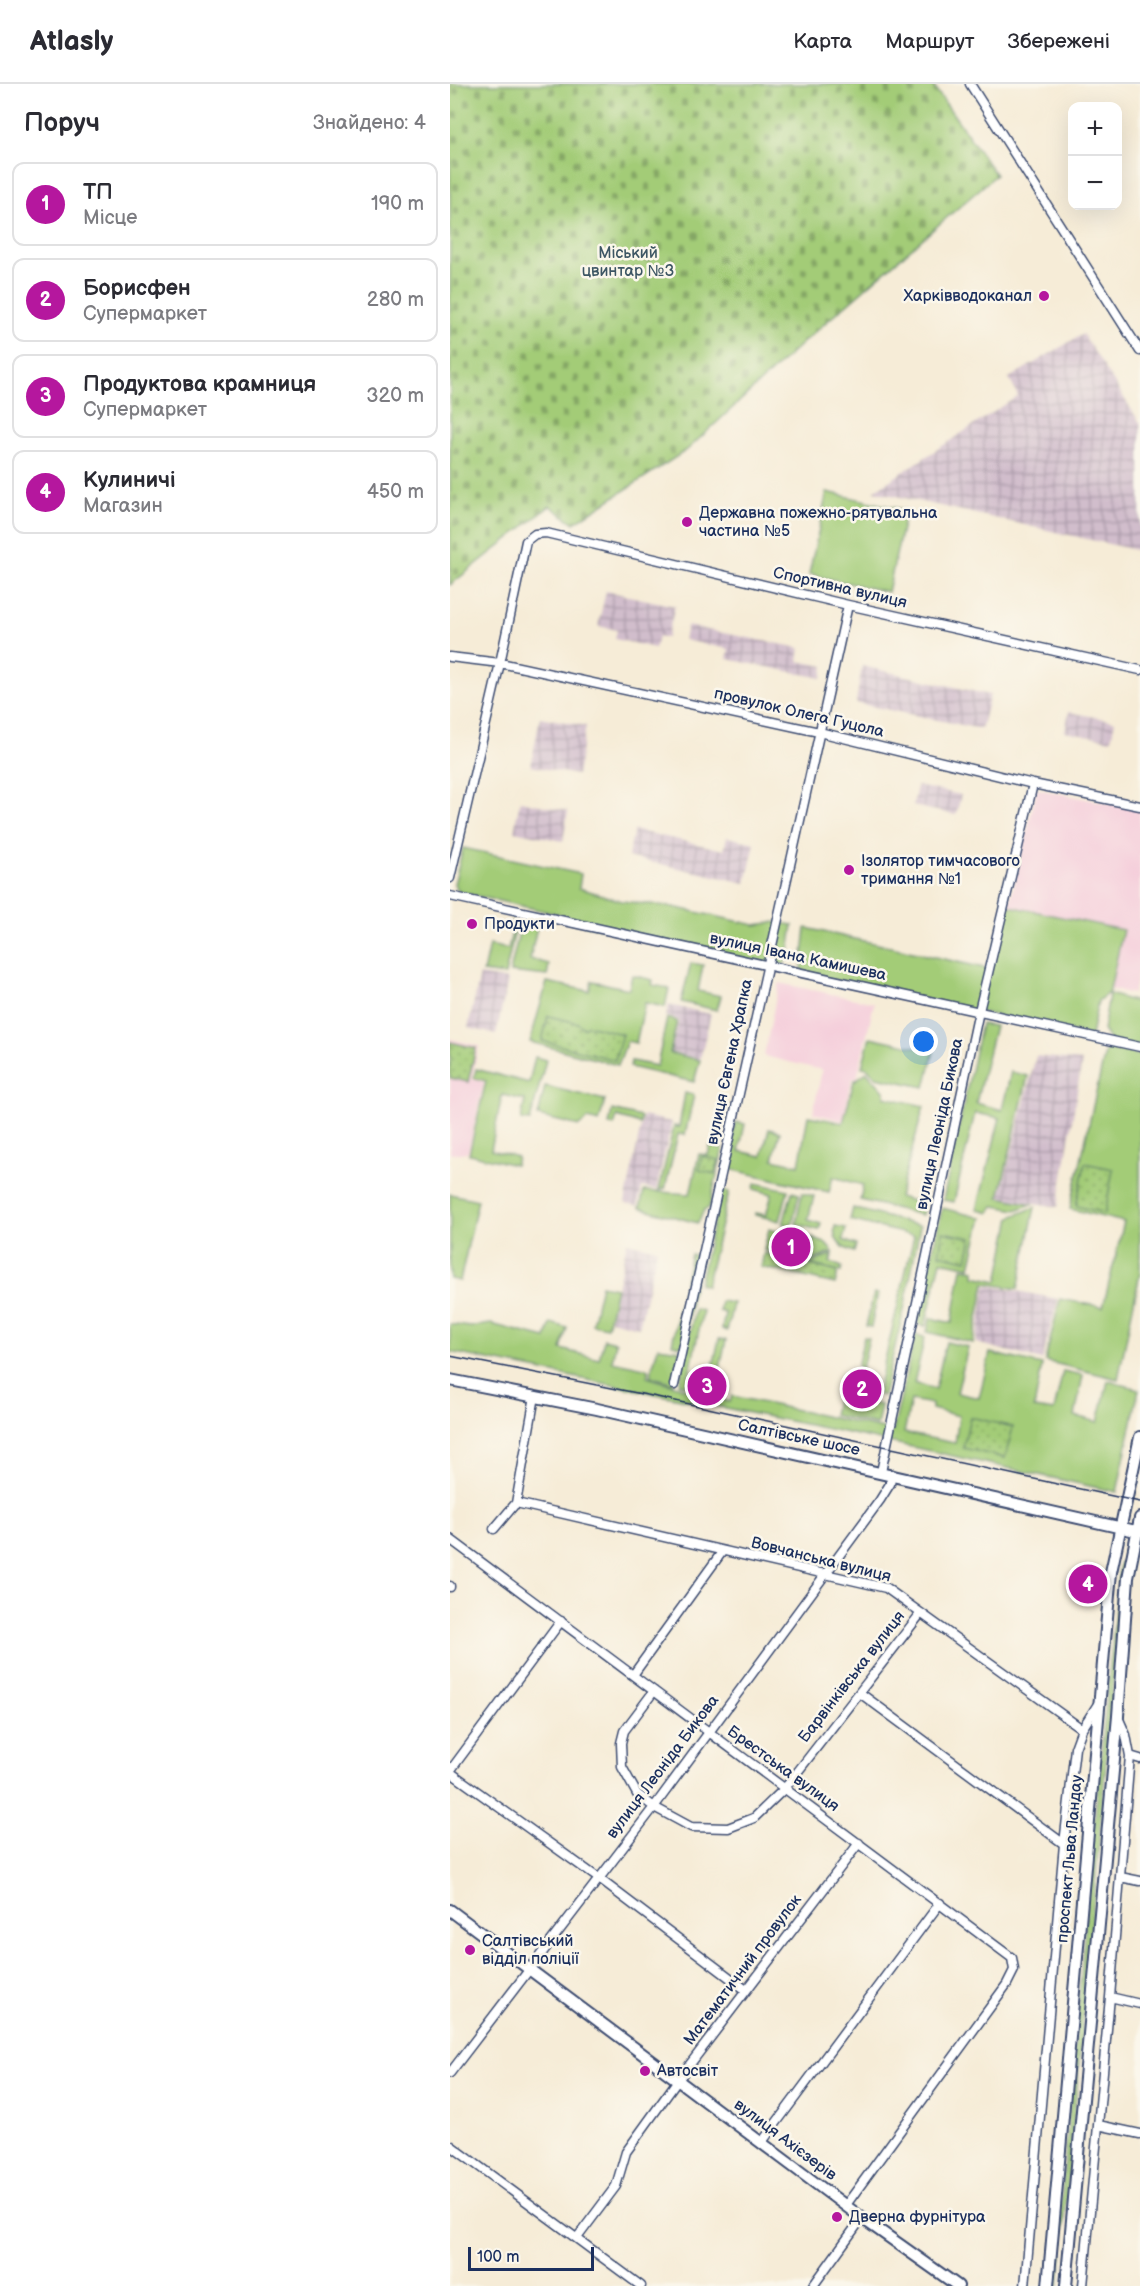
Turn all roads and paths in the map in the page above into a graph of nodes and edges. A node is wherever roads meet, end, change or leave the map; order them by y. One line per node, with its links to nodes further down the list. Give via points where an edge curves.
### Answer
1 (970, 84): 2 (street)
2 (1140, 351)
3 (848, 605): 5 (street, Спортивна вулиця, via 546,532 525,541); 6 (street, Спортивна вулиця); 7 (street, вулиця Євгена Храпка)
4 (450, 657): 5 (street, провулок Олега Гуцола)
5 (500, 663): 7 (street, провулок Олега Гуцола); 10 (street)
6 (1140, 670)
7 (819, 732): 8 (street, провулок Олега Гуцола); 12 (street, вулиця Євгена Храпка)
8 (1033, 784): 9 (street, провулок Олега Гуцола); 13 (street, вулиця Леоніда Бикова)
9 (1140, 806)
10 (450, 878)
11 (450, 896): 12 (street, вулиця Івана Камишева)
12 (767, 965): 13 (street, вулиця Івана Камишева); 16 (street, вулиця Євгена Храпка)
13 (979, 1011): 14 (street, вулиця Івана Камишева); 19 (street, вулиця Леоніда Бикова)
14 (1140, 1047)
15 (450, 1380): 17 (main road, Салтівське шосе)
16 (674, 1385)
17 (535, 1396): 19 (main road, Салтівське шосе); 20 (street)
18 (1140, 1437): 22 (main road, проспект Льва Ландау)
19 (886, 1473): 22 (main road, Салтівське шосе); 27 (street, вулиця Леоніда Бикова, via 890,1484 885,1493)
20 (516, 1503): 23 (street); 26 (street, Вовчанська вулиця)
21 (1140, 1518): 24 (main road, проспект Льва Ландау)
22 (1120, 1527): 24 (main road, Салтівське шосе); 33 (main road, проспект Льва Ландау, via 1111,1572)
23 (494, 1529)
24 (1138, 1532): 34 (main road, проспект Льва Ландау, via 1128,1578)
25 (450, 1539): 29 (street, Брестська вулиця)
26 (723, 1552): 27 (street, Вовчанська вулиця); 30 (street)
27 (826, 1573): 28 (street, Вовчанська вулиця, via 886,1588); 36 (street, вулиця Леоніда Бикова)
28 (921, 1613): 32 (street, Барвінківська вулиця); 35 (street, Вовчанська вулиця)
29 (561, 1621): 30 (street, Брестська вулиця); 39 (street)
30 (633, 1675): 31 (street, Брестська вулиця)
31 (654, 1691): 36 (street, Брестська вулиця); 41 (street, Барвінківська вулиця, via 624,1731 621,1743 622,1767 637,1794)
32 (861, 1693): 40 (street, Барвінківська вулиця); 43 (street)
33 (1099, 1703): 35 (street); 66 (main road, проспект Льва Ландау)
34 (1118, 1716): 37 (street); 67 (main road, проспект Льва Ландау)
35 (1083, 1729): 43 (street, via 1075,1748)
36 (708, 1732): 40 (street, Брестська вулиця); 41 (street, вулиця Леоніда Бикова)
37 (1130, 1756): 38 (street); 44 (street)
38 (1140, 1759)
39 (450, 1772): 45 (street)
40 (785, 1788): 41 (street, Барвінківська вулиця, via 754,1818 728,1827 691,1827); 42 (street, Брестська вулиця)
41 (654, 1807): 45 (street, вулиця Леоніда Бикова)
42 (859, 1843): 47 (street, Брестська вулиця); 50 (street, Математичний провулок)
43 (1064, 1844): 65 (street)
44 (1120, 1877): 46 (street); 51 (street)
45 (598, 1878): 49 (street, вулиця Леоніда Бикова); 50 (street)
46 (1140, 1881)
47 (940, 1903): 57 (street); 59 (street, Брестська вулиця, via 1012,1958 1014,1971)
48 (450, 1910): 49 (main road, вулиця Ахієзерів)
49 (529, 1968): 53 (street, вулиця Леоніда Бикова); 54 (main road, вулиця Ахієзерів)
50 (746, 1990): 54 (street, Математичний провулок)
51 (1110, 1997): 52 (street); 55 (street)
52 (1140, 2004)
53 (450, 2073)
54 (678, 2080): 57 (main road, вулиця Ахієзерів); 61 (street, Математичний провулок, via 626,2152 616,2186)
55 (1098, 2125): 56 (street); 68 (street)
56 (1140, 2134)
57 (762, 2142): 59 (main road, вулиця Ахієзерів)
58 (450, 2145): 61 (street)
59 (846, 2205): 60 (main road, вулиця Ахієзерів)
60 (862, 2217): 63 (street); 64 (main road, вулиця Ахієзерів)
61 (577, 2238): 62 (street)
62 (641, 2286)
63 (813, 2286)
64 (958, 2286)
65 (1025, 2286)
66 (1048, 2286)
67 (1066, 2286)
68 (1083, 2286)

